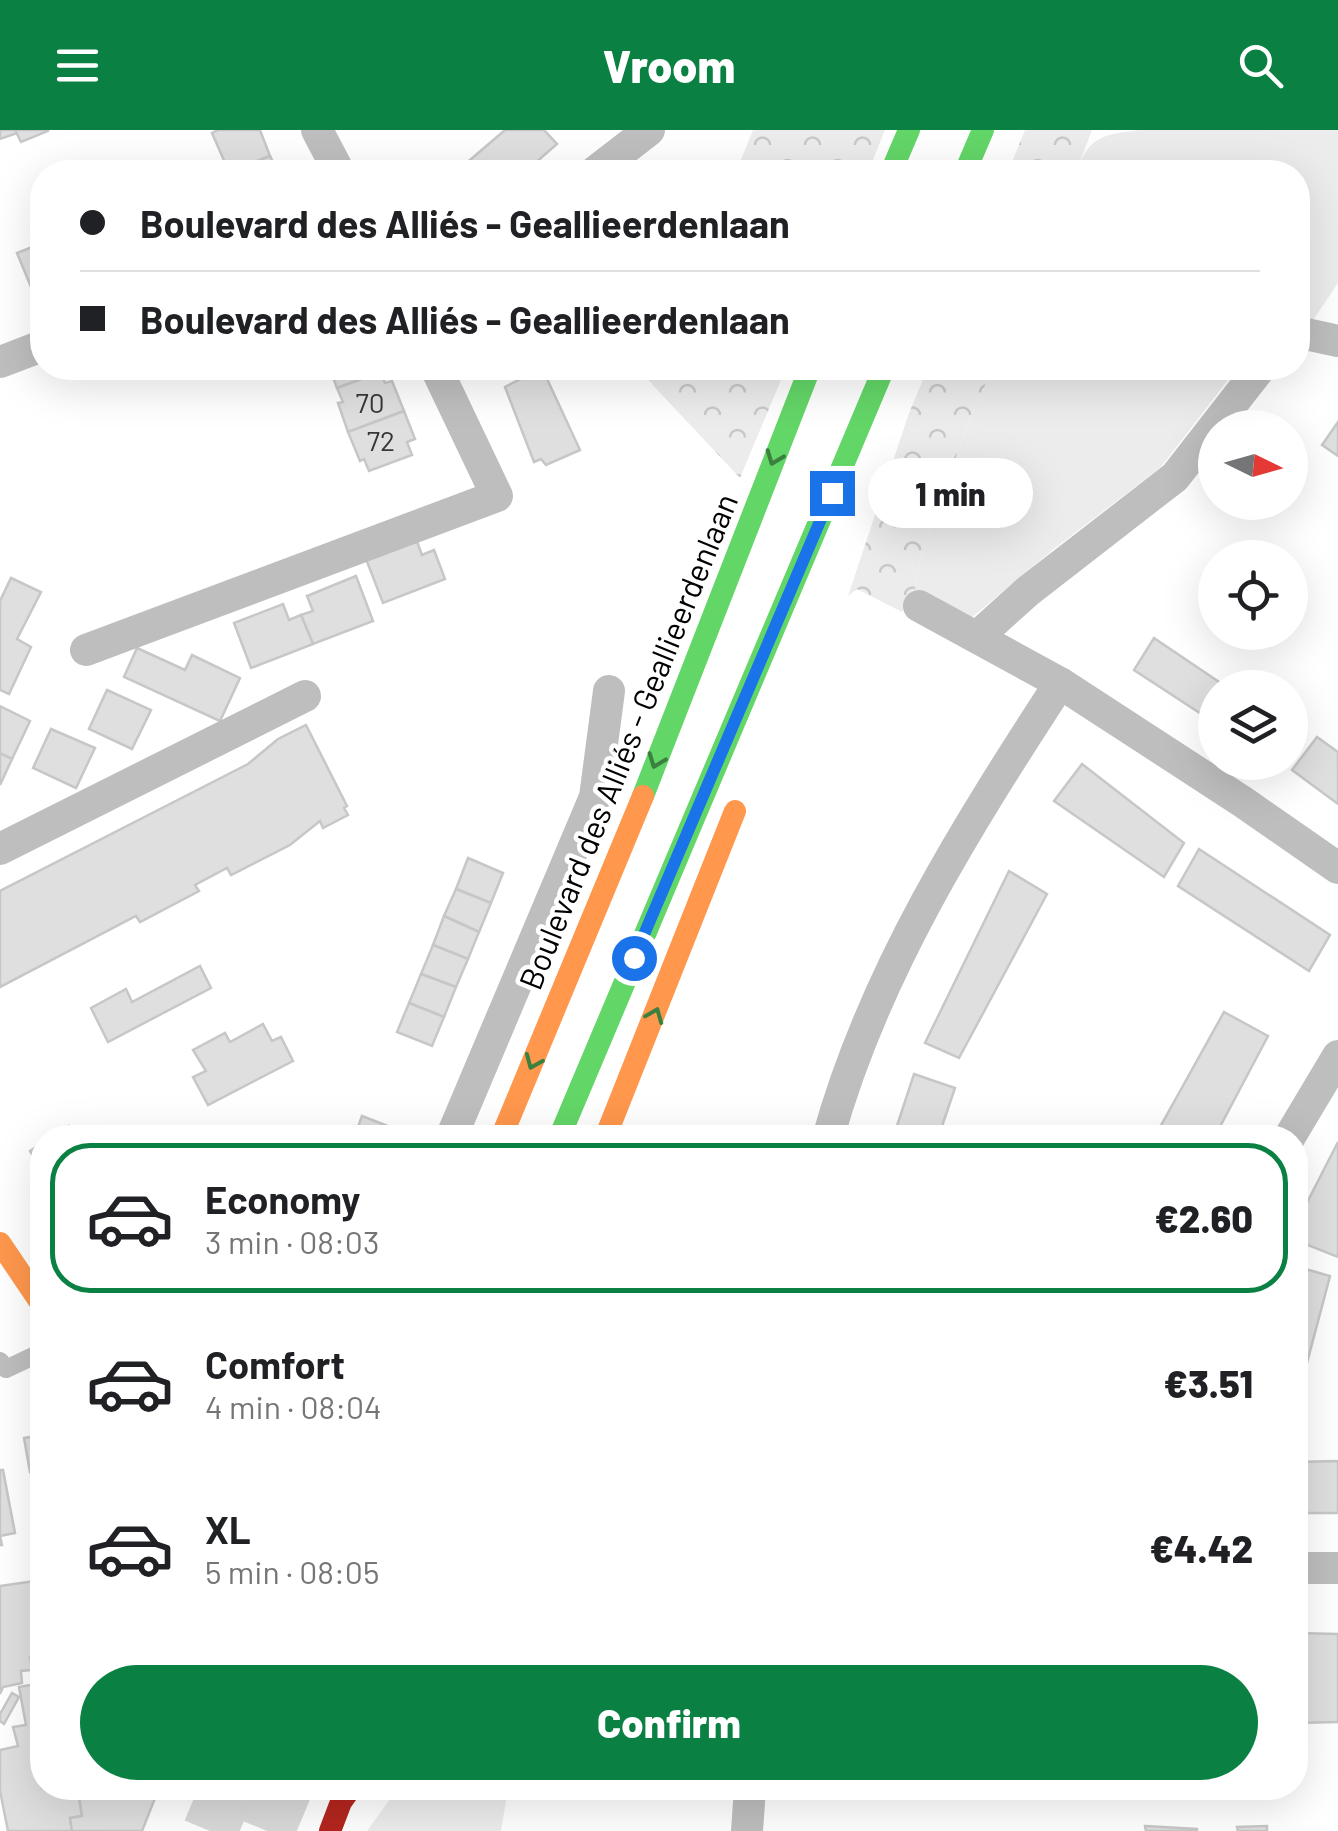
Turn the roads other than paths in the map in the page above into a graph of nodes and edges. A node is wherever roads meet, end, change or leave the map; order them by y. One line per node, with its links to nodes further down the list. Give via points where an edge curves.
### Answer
1 (318, 130): 5 (street)
2 (649, 130): 6 (street)
3 (909, 130): 7 (main road)
4 (983, 130): 8 (main road)
5 (333, 160)
6 (610, 160)
7 (897, 160)
8 (970, 160)
9 (1310, 335): 10 (street)
10 (1338, 341)
11 (30, 351): 12 (street)
12 (0, 362)
13 (442, 380): 21 (street, via 497,496)
14 (805, 380): 30 (main road, Boulevard des Alliés - Geallieerdenlaan, one-way to 30)
15 (879, 380): 17 (main road)
16 (1251, 380): 20 (street, via 1175,477)
17 (832, 493): 19 (main road); 31 (main road)
18 (919, 606): 20 (street)
19 (804, 614)
20 (976, 637): 22 (street)
21 (86, 650)
22 (1060, 684): 27 (street); 33 (street, via 916,921 857,1047)
23 (610, 690): 29 (street, via 595,796)
24 (305, 696): 26 (street)
25 (743, 790): 32 (main road, one-way to 25)
26 (0, 849)
27 (1338, 868)
28 (1338, 1056): 34 (street)
29 (457, 1125)
30 (506, 1125)
31 (565, 1125)
32 (610, 1125)
33 (832, 1125)
34 (1297, 1125)
35 (0, 1242): 36 (main road)
36 (30, 1287)
37 (30, 1357): 38 (lane, via 6,1368)
38 (0, 1361)
39 (1308, 1568): 40 (street)
40 (1338, 1568)
41 (343, 1800): 43 (main road)
42 (749, 1800): 44 (street)
43 (330, 1831)
44 (747, 1831)

